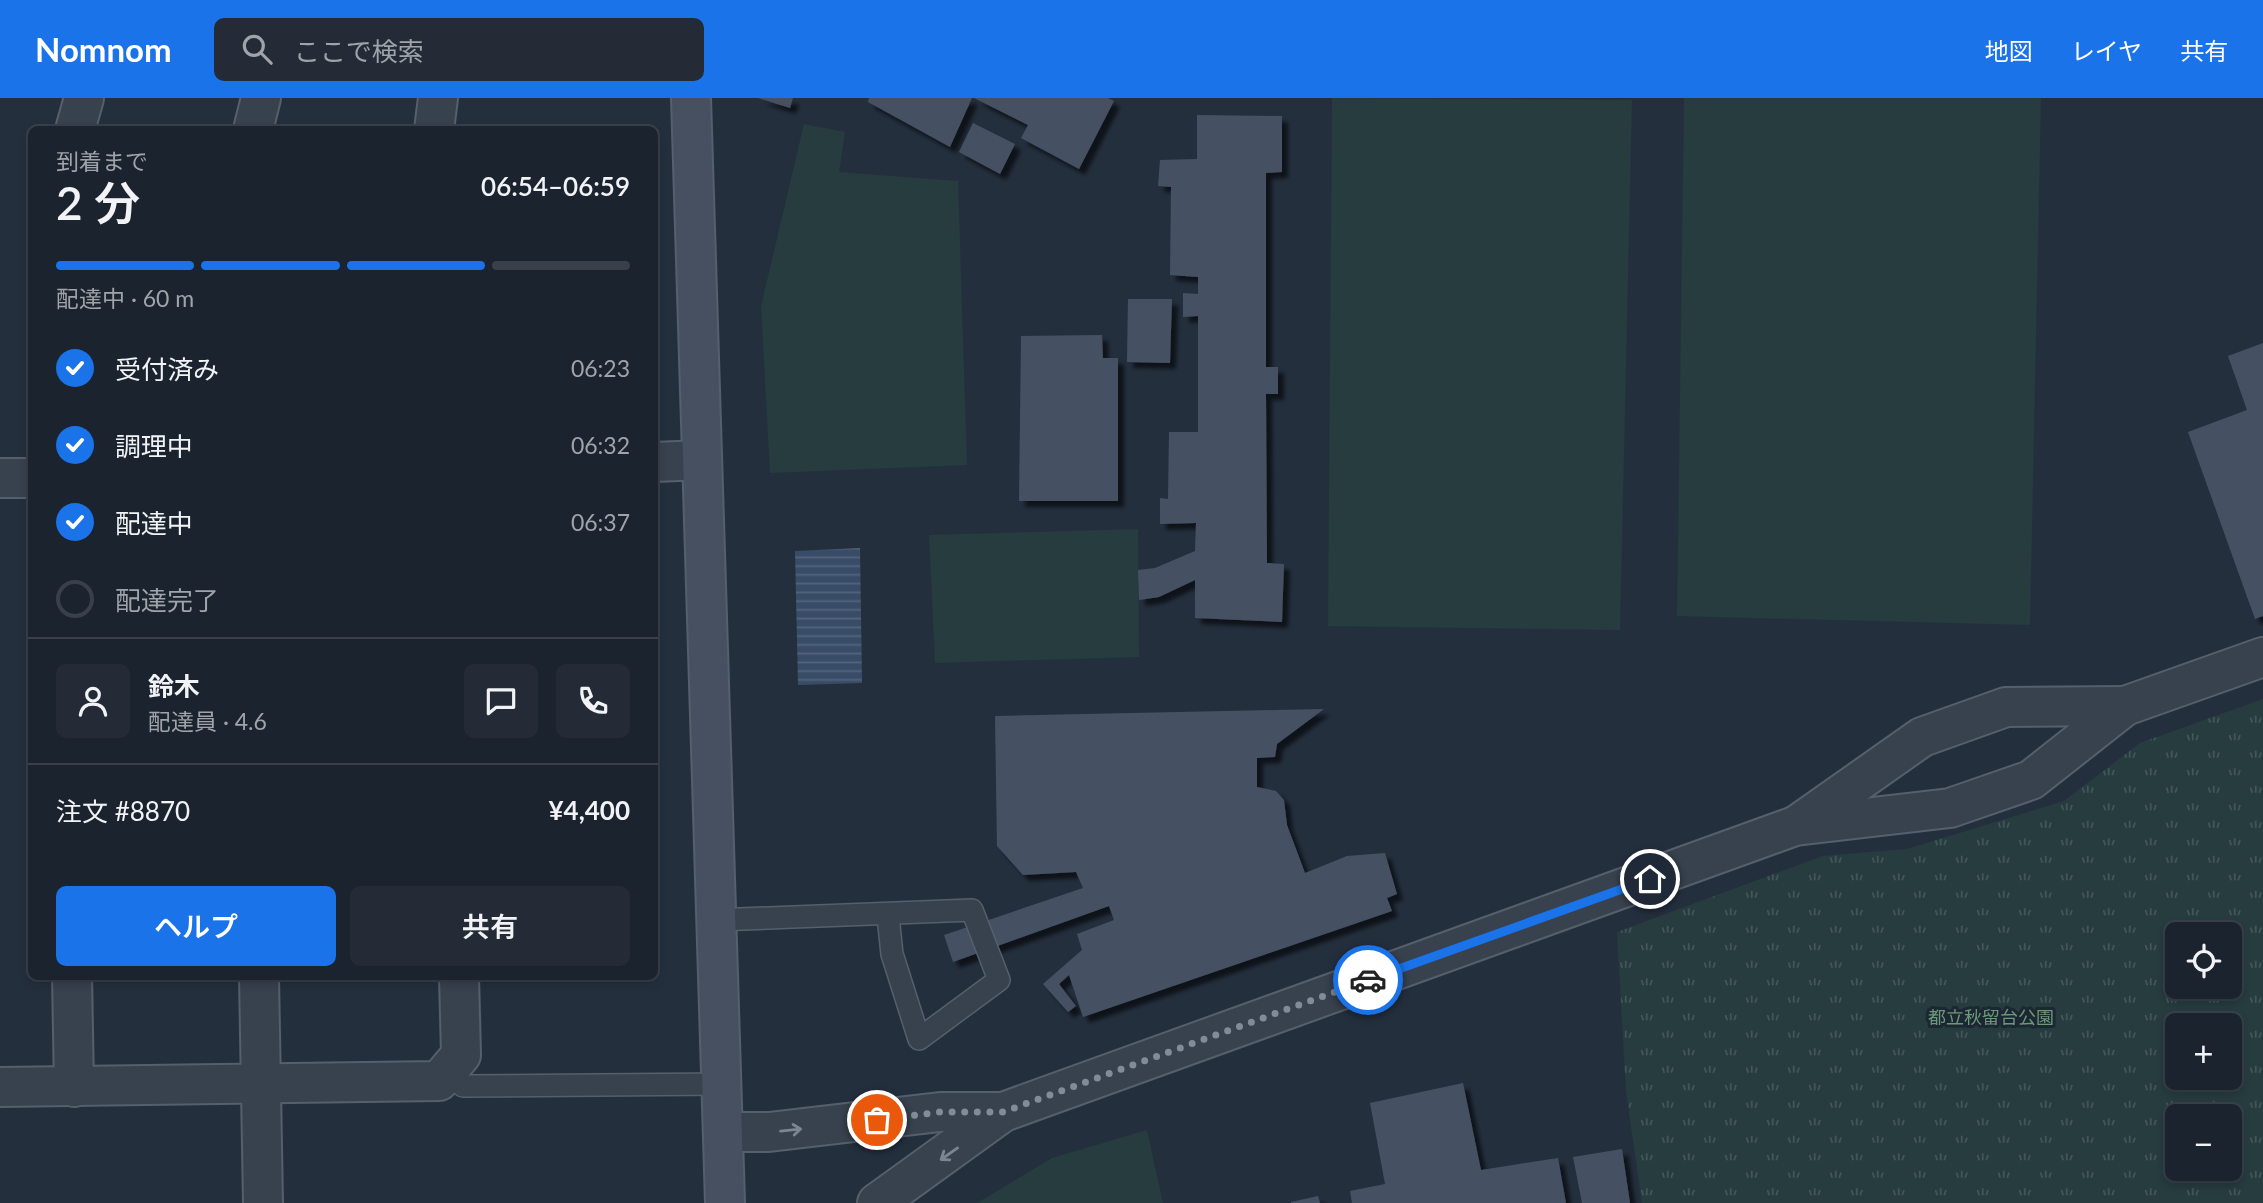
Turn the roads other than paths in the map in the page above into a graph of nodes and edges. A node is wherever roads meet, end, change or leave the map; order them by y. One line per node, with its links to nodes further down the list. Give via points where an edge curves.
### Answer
1 (84, 98): 5 (street)
2 (261, 98): 6 (street)
3 (438, 98): 7 (street)
4 (691, 98): 8 (street)
5 (76, 126)
6 (254, 126)
7 (434, 126)
8 (702, 460): 9 (street); 20 (street)
9 (658, 461)
10 (0, 478): 11 (street)
11 (28, 478)
12 (2263, 657): 14 (street)
13 (2027, 706): 14 (street); 15 (street, via 2006,707); 16 (street, via 2041,722 2052,750)
14 (2125, 706): 16 (street)
15 (1901, 749): 17 (street, via 1899,775 1908,797); 18 (street)
16 (2046, 768): 17 (street, via 2031,780)
17 (1928, 811): 18 (street)
18 (1795, 826): 29 (street)
19 (888, 916): 19 (lane, via 972,910 999,980 919,1039 892,954); 20 (lane)
20 (716, 920): 26 (street)
21 (72, 980): 28 (street)
22 (259, 980): 25 (street)
23 (459, 980): 24 (street, via 461,1055)
24 (447, 1072): 25 (street, via 439,1081); 26 (lane, via 463,1086)
25 (260, 1084): 28 (street); 31 (street)
26 (722, 1084): 30 (street)
27 (0, 1087): 28 (street)
28 (74, 1087)
29 (1003, 1112): 30 (street, one-way to 29, via 769,1132 940,1112); 33 (street, one-way to 33)
30 (723, 1132): 32 (street)
31 (263, 1203)
32 (724, 1203)
33 (877, 1203)

